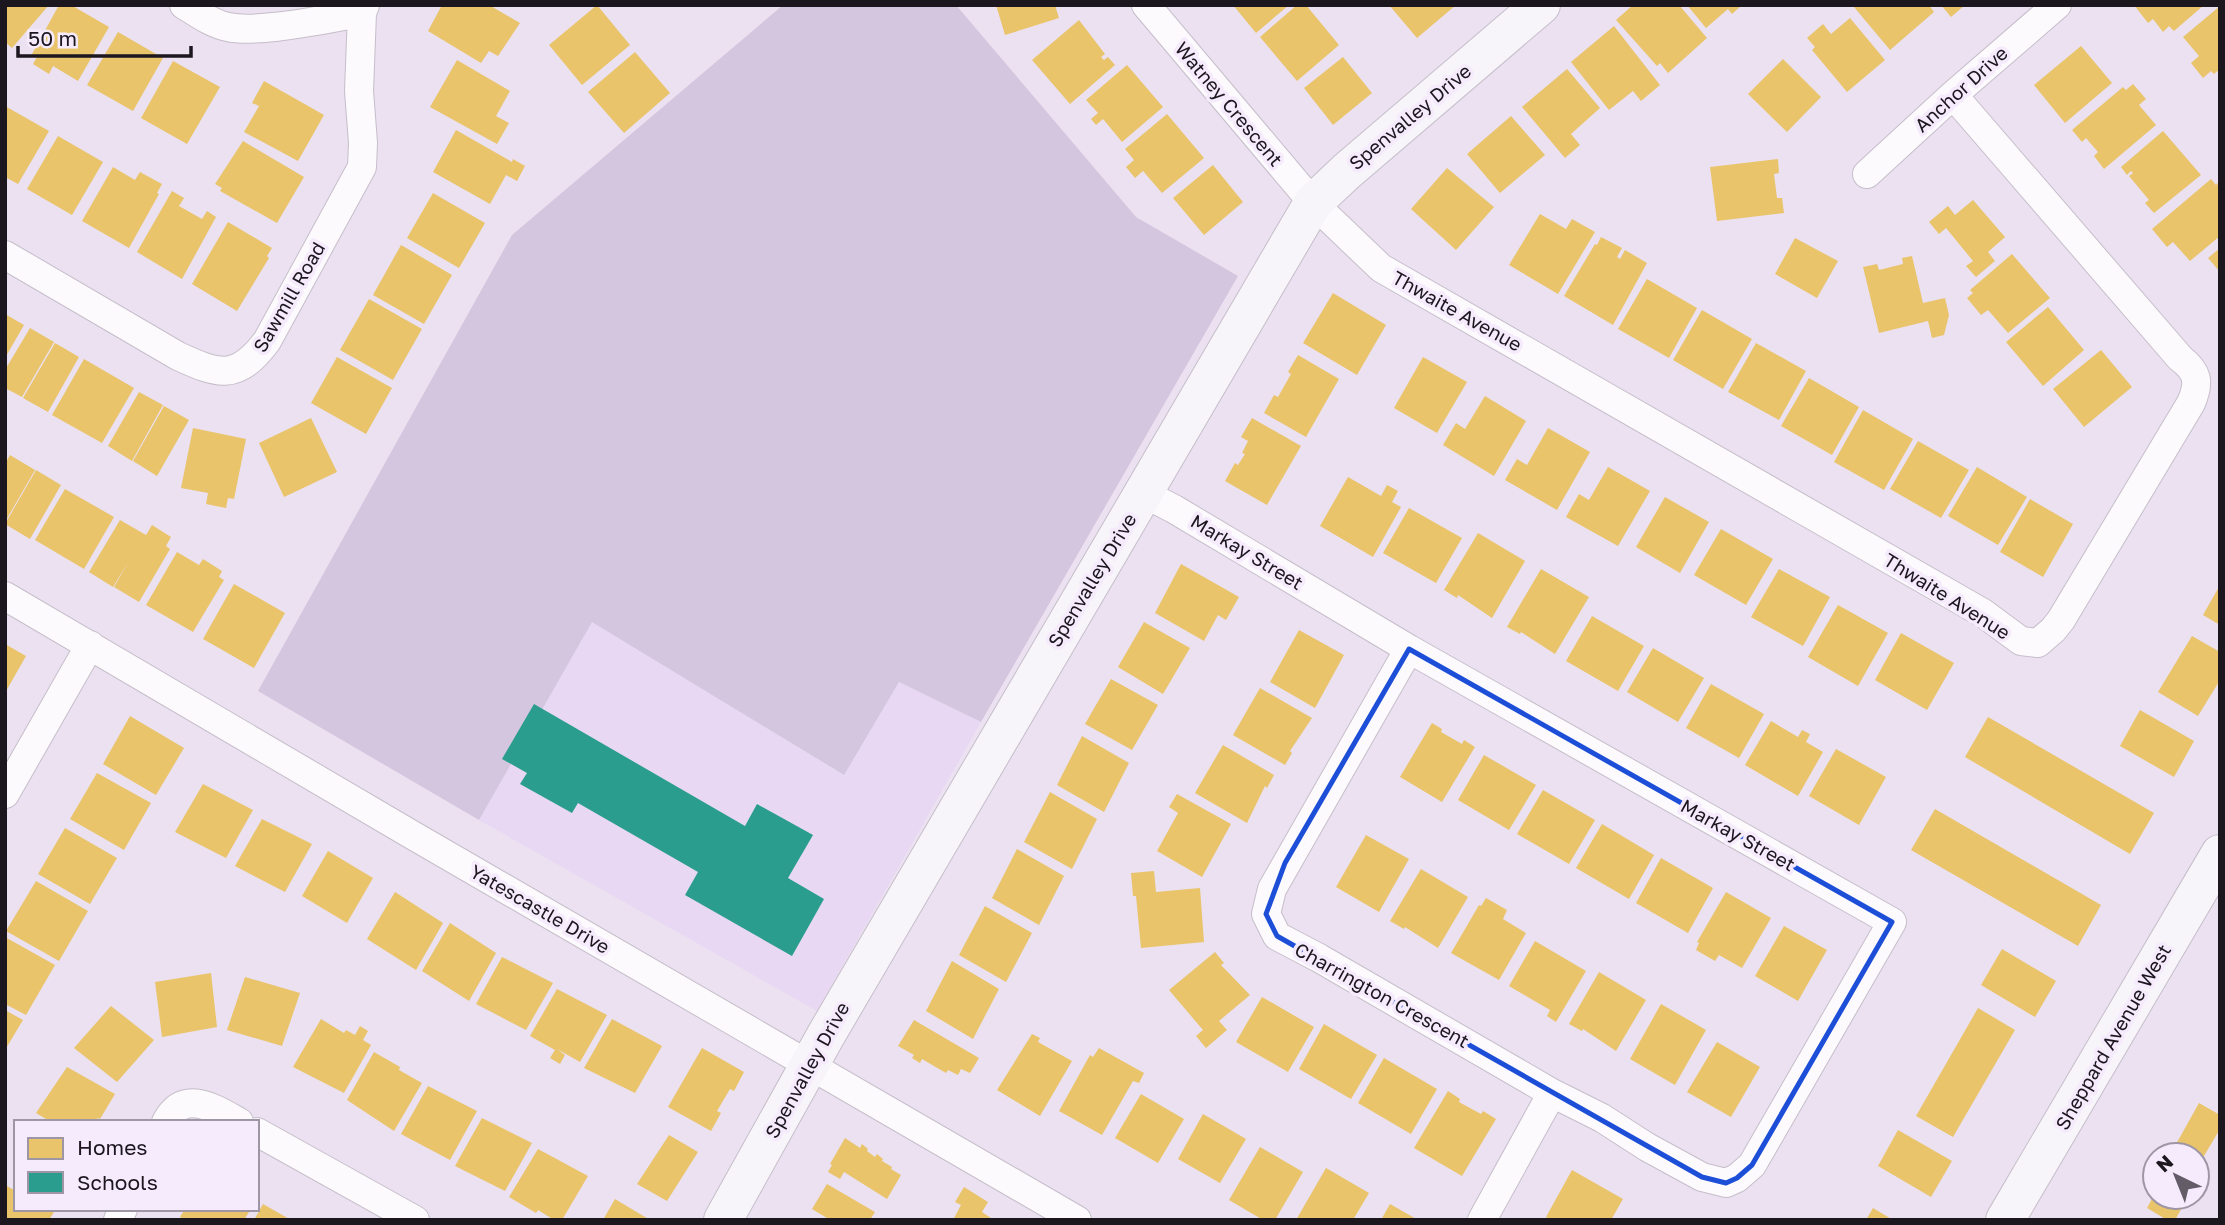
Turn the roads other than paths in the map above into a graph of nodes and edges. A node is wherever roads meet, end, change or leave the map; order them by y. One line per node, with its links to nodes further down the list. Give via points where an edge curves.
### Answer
1 (184, 5): 5 (street, via 236,28)
2 (1146, 5): 8 (street, Watney Crescent)
3 (1541, 5): 8 (street, Spenvalley Drive)
4 (2057, 5): 6 (street, Anchor Drive)
5 (363, 9): 9 (street, Sawmill Road, via 362,167 267,341 248,362 233,372 202,367)
6 (1953, 95): 7 (street, Anchor Drive); 8 (street, Thwaite Avenue, via 2198,380 2191,403 2085,582 2053,630 2038,643 2021,641 1983,614 1381,268)
7 (1867, 174)
8 (1313, 203): 10 (street, Spenvalley Drive)
9 (5, 255)
10 (1143, 493): 13 (street, Markay Street); 16 (street, Spenvalley Drive)
11 (5, 596): 12 (street, Yatescastle Drive)
12 (90, 645): 14 (street); 16 (street, Yatescastle Drive)
13 (1409, 649): 17 (street, Charrington Crescent, via 1285,863 1266,914 1276,936); 17 (street, Markay Street, via 1892,922 1752,1165 1737,1178 1726,1183 1702,1177)
14 (5, 794)
15 (2220, 854): 25 (street, Sheppard Avenue West)
16 (809, 1063): 22 (street, Spenvalley Drive); 23 (street, Yatescastle Drive)
17 (1552, 1093): 24 (street)
18 (167, 1120): 19 (street, via 175,1108 197,1102)
19 (235, 1120)
20 (259, 1133): 21 (street)
21 (415, 1220)
22 (723, 1220)
23 (1076, 1220)
24 (1482, 1220)
25 (2006, 1220)

